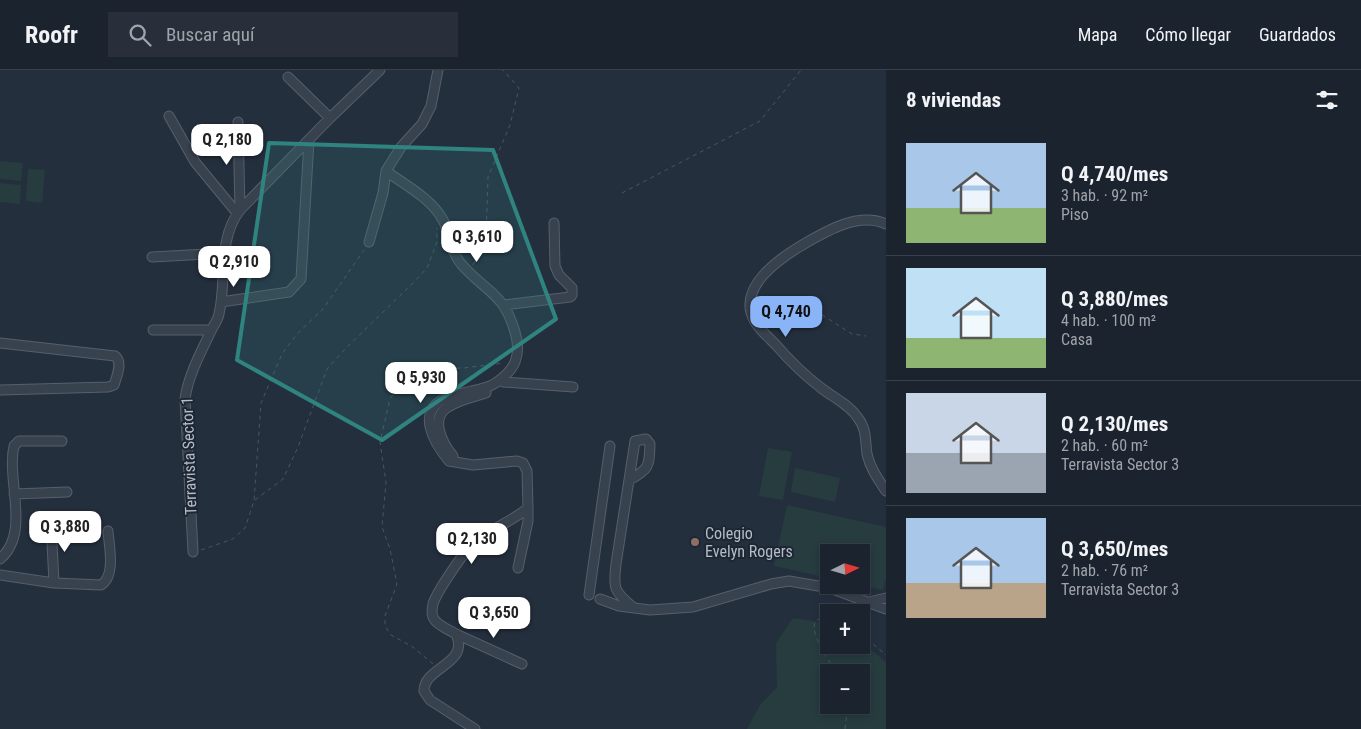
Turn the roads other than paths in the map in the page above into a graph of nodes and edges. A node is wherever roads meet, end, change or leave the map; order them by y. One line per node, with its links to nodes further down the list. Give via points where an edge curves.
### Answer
1 (380, 70): 5 (street, Terravista Sector 1)
2 (438, 70): 8 (street, via 431,106 422,124 401,147)
3 (288, 77): 5 (street)
4 (169, 116): 9 (street, via 195,162)
5 (330, 118): 7 (street, Terravista Sector 1)
6 (238, 122): 9 (street)
7 (308, 140): 9 (street, Terravista Sector 1); 15 (street, via 301,280 289,292)
8 (386, 171): 12 (street); 16 (street, via 437,210 461,264)
9 (239, 212): 13 (street, Terravista Sector 1, via 228,232)
10 (554, 223): 16 (street, via 555,266 572,288 572,295)
11 (886, 224): 28 (street, via 858,220 792,251 768,269 754,289 751,311 755,322 792,363 858,417 865,431 870,463)
12 (369, 242)
13 (224, 253): 14 (street); 15 (street, Terravista Sector 1)
14 (152, 257)
15 (221, 302): 18 (street, Terravista Sector 1, via 219,316)
16 (504, 305): 20 (street, via 518,341 515,362)
17 (153, 330): 18 (street)
18 (211, 330): 34 (street, Terravista Sector 1, via 184,399)
19 (0, 343): 23 (street, via 115,356 120,362 114,385 108,387)
20 (509, 370): 21 (street); 26 (street, via 494,384 446,398 432,410 429,419 437,445 450,461)
21 (503, 382): 22 (street); 26 (street, via 442,412 440,434 445,446)
22 (573, 387)
23 (0, 390)
24 (62, 441): 30 (street, via 22,441 15,444)
25 (610, 446): 40 (street)
26 (463, 464): 31 (street, via 523,463 527,471)
27 (629, 480): 27 (street, via 635,441 645,438 649,441 648,462 644,471); 39 (street, via 616,564)
28 (886, 491)
29 (67, 492): 30 (street)
30 (14, 494): 35 (street, via 15,535 8,552)
31 (528, 508): 36 (street); 45 (street, via 471,546 434,602 434,619)
32 (51, 523): 38 (street)
33 (108, 531): 38 (street, via 110,572 107,581 98,586)
34 (193, 552)
35 (0, 559)
36 (518, 568)
37 (0, 574): 38 (street)
38 (54, 583)
39 (616, 591): 43 (street); 43 (street, via 600,599)
40 (589, 595)
41 (886, 598): 42 (street)
42 (869, 602): 43 (street, via 830,588 789,581 693,607); 44 (street)
43 (636, 608)
44 (886, 609)
45 (456, 634): 46 (street); 47 (street, via 458,652 425,682 425,694)
46 (522, 664)
47 (475, 729)

